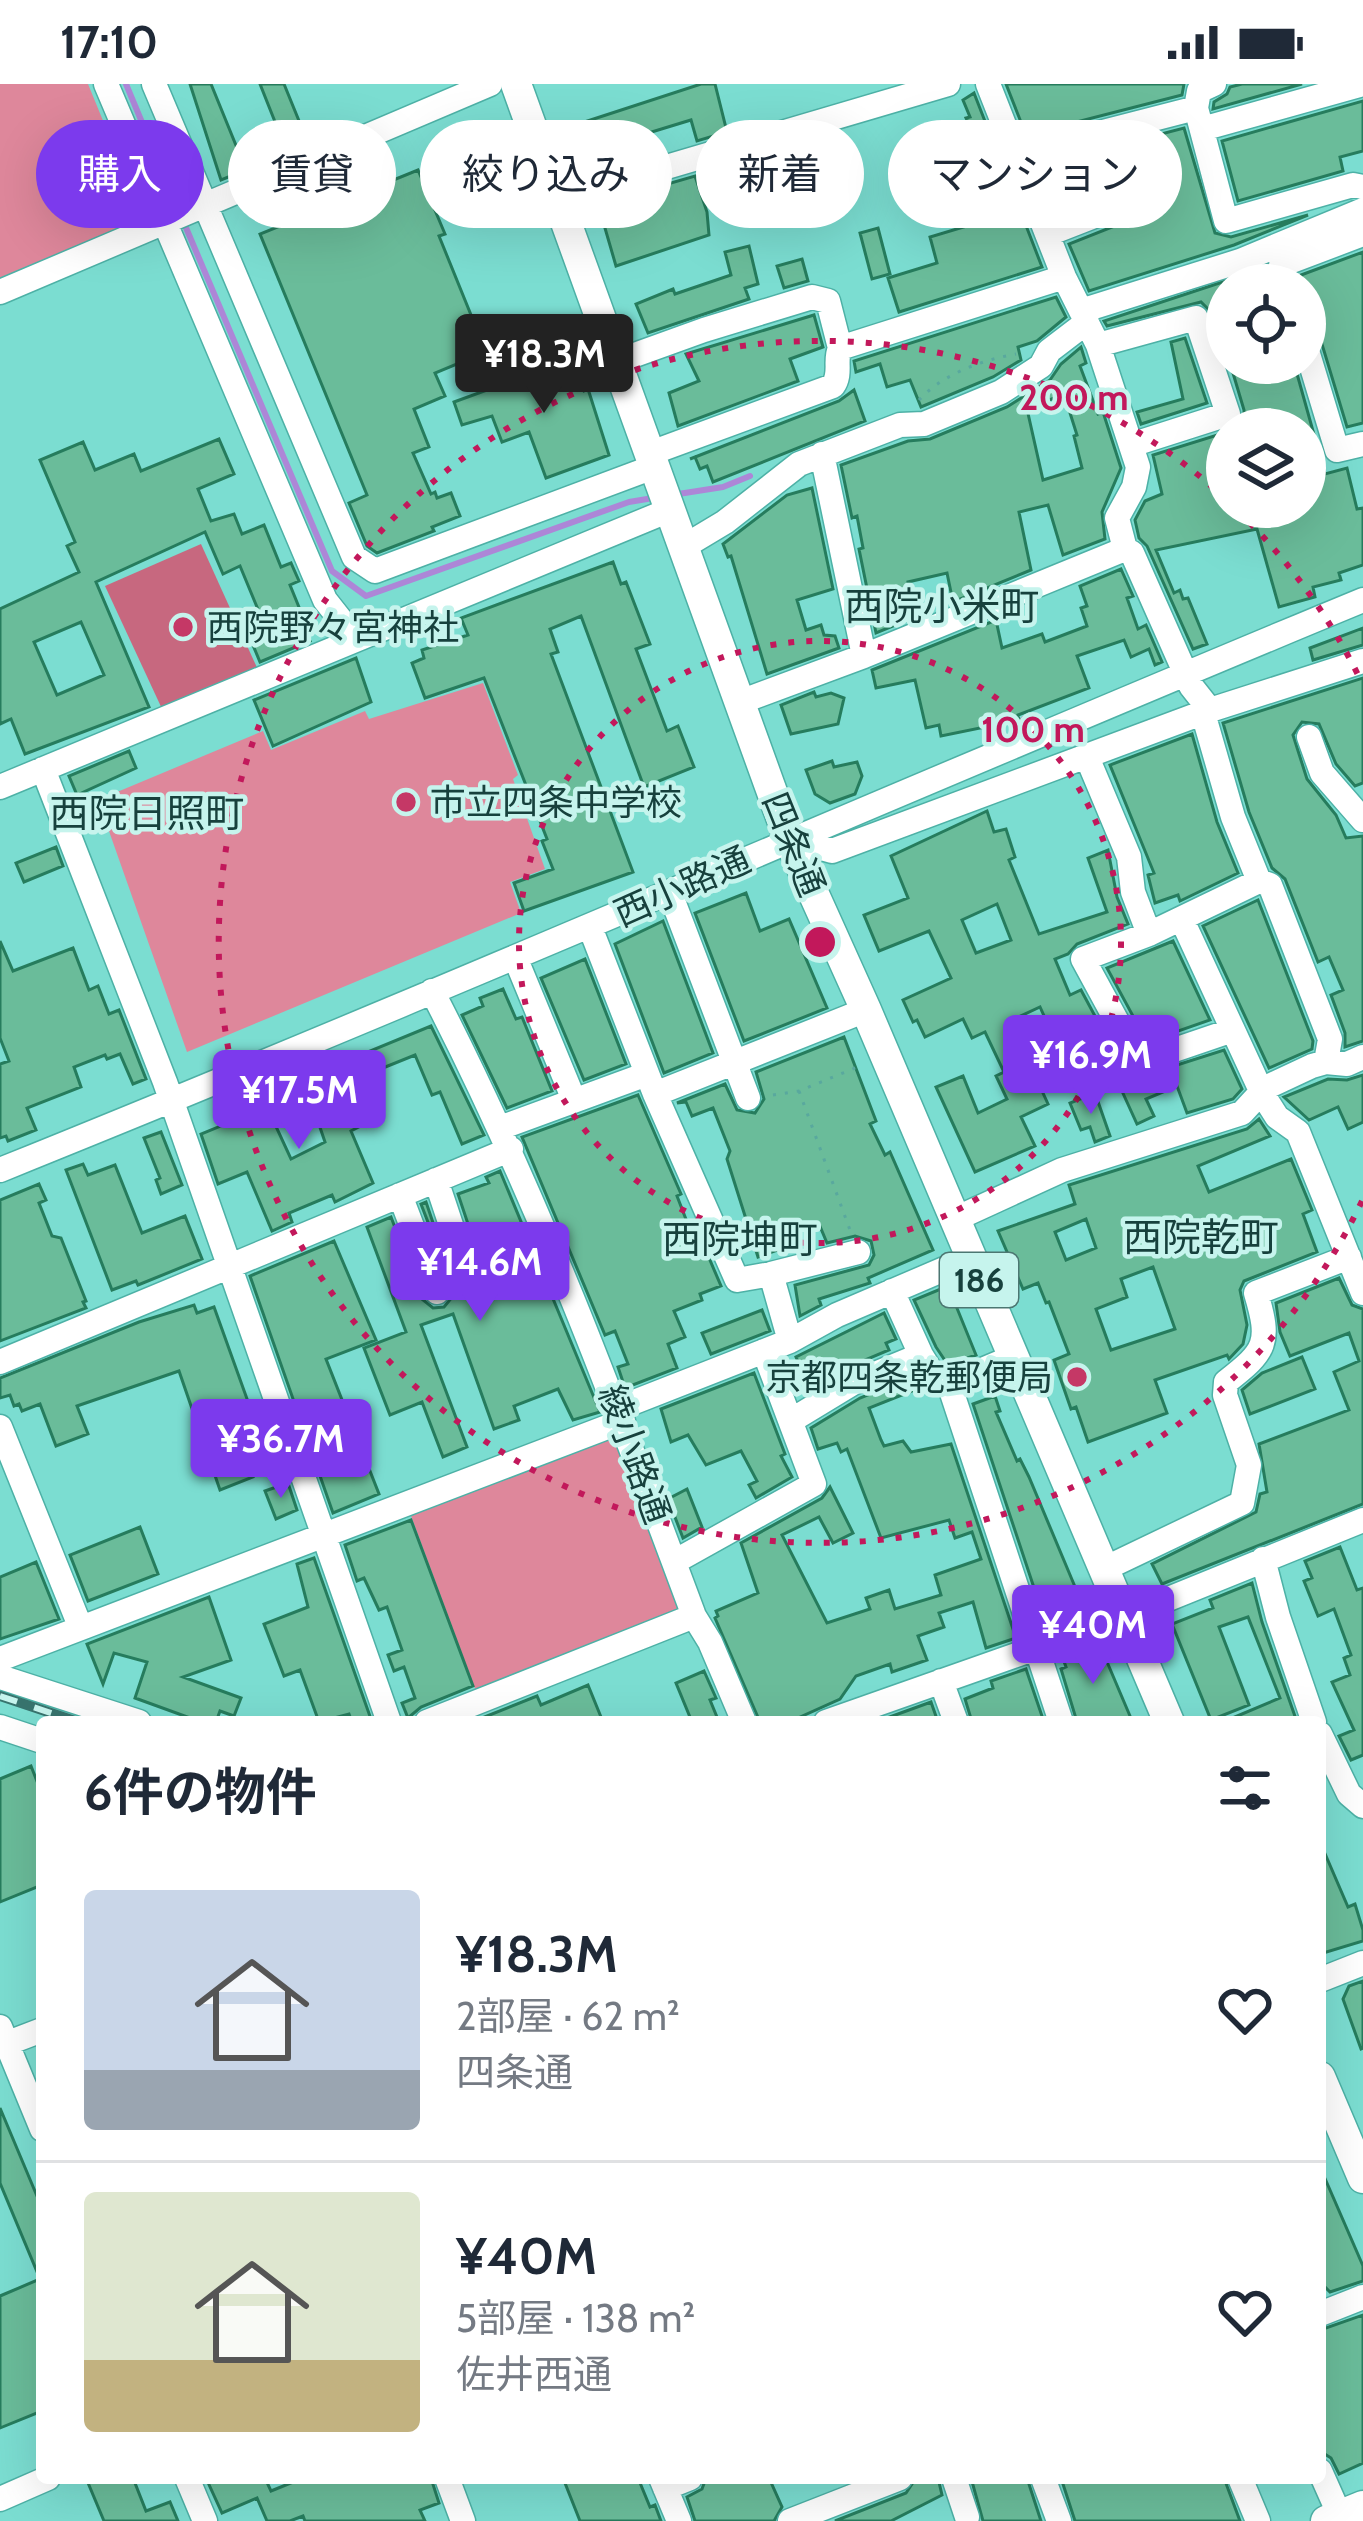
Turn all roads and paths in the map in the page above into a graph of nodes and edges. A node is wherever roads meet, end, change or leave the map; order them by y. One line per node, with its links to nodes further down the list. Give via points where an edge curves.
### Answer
1 (106, 84): 10 (street)
2 (154, 84): 16 (street)
3 (490, 84): 16 (street)
4 (515, 84): 11 (main road, 四条通 / 186)
5 (948, 84): 14 (street)
6 (988, 84): 12 (street)
7 (1214, 84): 9 (street, via 1199,91)
8 (1363, 84): 9 (street)
9 (1199, 118): 13 (street); 15 (street, via 1226,221)
10 (121, 120)
11 (528, 120)
12 (1003, 120)
13 (1182, 121)
14 (672, 165)
15 (1363, 187)
16 (206, 205): 37 (street, via 354,557 375,571)
17 (1363, 210): 28 (street)
18 (151, 228): 27 (street)
19 (168, 228): 41 (street, via 326,600)
20 (569, 228): 31 (main road, 四条通 / 186)
21 (1046, 228): 23 (street)
22 (1063, 228): 23 (street)
23 (1048, 234): 26 (street)
24 (1363, 234): 25 (street)
25 (1286, 264)
26 (1064, 277): 28 (street); 29 (street)
27 (0, 292)
28 (1088, 326): 30 (street); 35 (street); 35 (street, via 1196,318 1228,414)
29 (840, 348): 31 (street, via 827,301 812,297); 37 (street, via 833,386)
30 (1049, 351): 33 (street, via 1041,366 1000,392 924,424); 33 (path, via 988,359 931,387)
31 (618, 362): 37 (main road, 四条通 / 186)
32 (1317, 384): 34 (street, via 1337,450)
33 (900, 425): 36 (street)
34 (1363, 443)
35 (1131, 445): 39 (street, via 1138,467 1117,518)
36 (822, 454): 38 (street); 42 (street)
37 (662, 483): 38 (main road, 四条通 / 186); 41 (street)
38 (685, 546): 45 (main road, 四条通 / 186)
39 (1125, 549): 42 (street); 44 (street)
40 (1363, 600): 44 (street, 西小路通)
41 (355, 638): 49 (street)
42 (864, 656): 45 (street)
43 (1363, 661): 46 (street)
44 (1186, 673): 46 (street); 52 (street, 西小路通)
45 (740, 702): 52 (main road, 四条通 / 186)
46 (1206, 712): 48 (street); 53 (street, via 1233,818)
47 (1309, 737): 51 (street, via 1322,773)
48 (1087, 757): 52 (street, via 832,851); 57 (street, via 1129,857)
49 (44, 769): 50 (street); 71 (street)
50 (0, 787)
51 (1363, 820)
52 (789, 838): 54 (street, 西小路通); 60 (main road, 四条通 / 186)
53 (1259, 880): 55 (street); 63 (street, via 1270,886 1330,1039)
54 (670, 893): 56 (street, 西小路通); 64 (street)
55 (1182, 920): 57 (street); 61 (street)
56 (590, 927): 58 (street, 西小路通); 66 (street)
57 (1149, 934): 61 (street, via 1083,958 1139,1062)
58 (515, 957): 59 (street, 西小路通); 70 (street)
59 (432, 992): 71 (street, 西小路通); 72 (street, 綾小路通)
60 (866, 1010): 64 (street); 76 (main road, 四条通 / 186)
61 (1233, 1030): 68 (street)
62 (1363, 1057): 63 (street)
63 (1326, 1061): 68 (street)
64 (734, 1062): 66 (street); 69 (street)
65 (862, 1065): 67 (path)
66 (651, 1084): 70 (street); 82 (street, via 737,1280)
67 (799, 1090): 69 (path); 77 (path)
68 (1263, 1095): 76 (street, via 1242,1113 1062,1170); 78 (street, via 1298,1132)
69 (748, 1099)
70 (574, 1100): 72 (street)
71 (170, 1101): 73 (street, 西小路通); 81 (street)
72 (505, 1138): 74 (street); 92 (street, 綾小路通)
73 (0, 1170)
74 (436, 1180): 75 (street); 80 (street)
75 (400, 1195): 81 (street); 84 (street)
76 (953, 1220): 79 (main road, 四条通 / 186)
77 (858, 1252): 82 (street)
78 (1349, 1256): 85 (street); 99 (street, via 1256,1293 1266,1336 1261,1352 1226,1382 1225,1395 1249,1465 1242,1503)
79 (970, 1258): 83 (street); 89 (main road, 四条通 / 186)
80 (465, 1267)
81 (227, 1268): 90 (street); 96 (street)
82 (771, 1274): 86 (street)
83 (892, 1291): 86 (street); 88 (street)
84 (437, 1292)
85 (1363, 1293)
86 (790, 1341): 87 (street)
87 (764, 1351): 92 (street); 93 (street)
88 (921, 1355): 91 (street); 93 (street)
89 (1012, 1357): 91 (street); 99 (main road, 四条通 / 186)
90 (0, 1362)
91 (950, 1384): 103 (street)
92 (621, 1414): 96 (street); 98 (street, 綾小路通)
93 (792, 1420): 98 (street, via 814,1484)
94 (0, 1427): 102 (street)
95 (1363, 1520): 97 (street)
96 (321, 1537): 102 (street); 108 (street)
97 (1263, 1559): 101 (street); 115 (street)
98 (674, 1562): 100 (street, 綾小路通)
99 (1104, 1569): 101 (main road, 四条通 / 186)
100 (694, 1616): 109 (street); 110 (street, 綾小路通)
101 (1124, 1617): 103 (street); 114 (main road, 四条通 / 186)
102 (80, 1627): 104 (street)
103 (1035, 1648): 106 (street); 113 (street)
104 (0, 1659)
105 (0, 1677): 107 (street)
106 (941, 1681): 111 (street); 112 (street)
107 (120, 1716)
108 (386, 1716)
109 (442, 1716)
110 (742, 1716)
111 (843, 1716)
112 (954, 1716)
113 (1058, 1716)
114 (1165, 1716)
115 (1312, 1716)
116 (0, 1727): 117 (street)
117 (36, 1739)
118 (1326, 1746): 119 (street)
119 (1363, 1806)
120 (1363, 1963): 121 (street)
121 (1326, 1977)
122 (36, 2031): 123 (street)
123 (2, 2039): 125 (street)
124 (1326, 2091): 126 (main road)
125 (36, 2116)
126 (1363, 2178)
127 (1363, 2297): 128 (street)
128 (1326, 2306)
129 (1326, 2481): 139 (street)
130 (36, 2483): 138 (street)
131 (190, 2484): 141 (street)
132 (449, 2484): 142 (street)
133 (663, 2484): 143 (street)
134 (956, 2484): 140 (street)
135 (1045, 2484): 145 (street)
136 (1243, 2484): 146 (street)
137 (853, 2487): 144 (street)
138 (0, 2499)
139 (1343, 2514)
140 (967, 2517)
141 (206, 2521)
142 (463, 2521)
143 (679, 2521)
144 (790, 2521)
145 (1059, 2521)
146 (1258, 2521)

